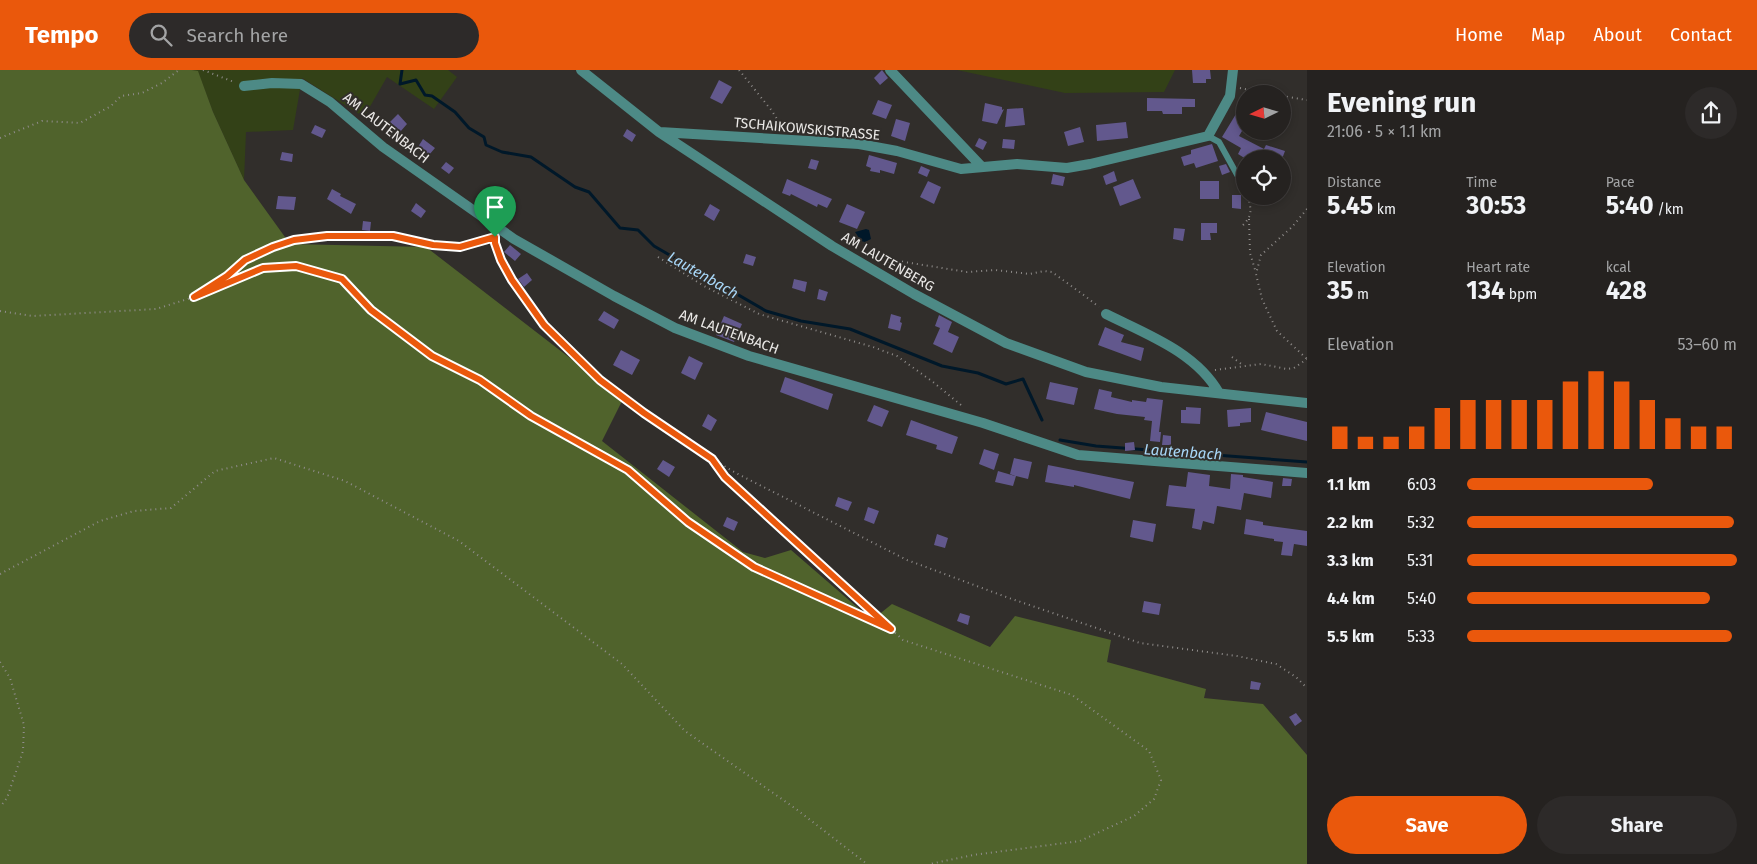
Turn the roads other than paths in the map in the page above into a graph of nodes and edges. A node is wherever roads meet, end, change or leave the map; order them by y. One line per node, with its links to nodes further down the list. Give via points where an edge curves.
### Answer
1 (581, 70): 5 (street, AM LAUTENBERG)
2 (890, 70): 7 (street)
3 (1233, 70): 6 (street, via 1230,96)
4 (244, 86): 12 (street, AM LAUTENBACH, via 301,84 330,102 383,147 498,233 675,328 749,356 983,423 1078,455)
5 (658, 132): 7 (street, TSCHAIKOWSKISTRASSE, via 859,144 961,169); 10 (street, AM LAUTENBERG, via 832,246 1006,343 1086,372 1161,387)
6 (1208, 136): 7 (street, TSCHAIKOWSKISTRASSE, via 1067,168 1017,164); 8 (lane, via 1219,142)
7 (980, 166)
8 (1236, 172)
9 (1106, 314): 10 (street, via 1180,352 1212,381)
10 (1219, 392): 11 (street, AM LAUTENBERG)
11 (1307, 403)
12 (1307, 473)

